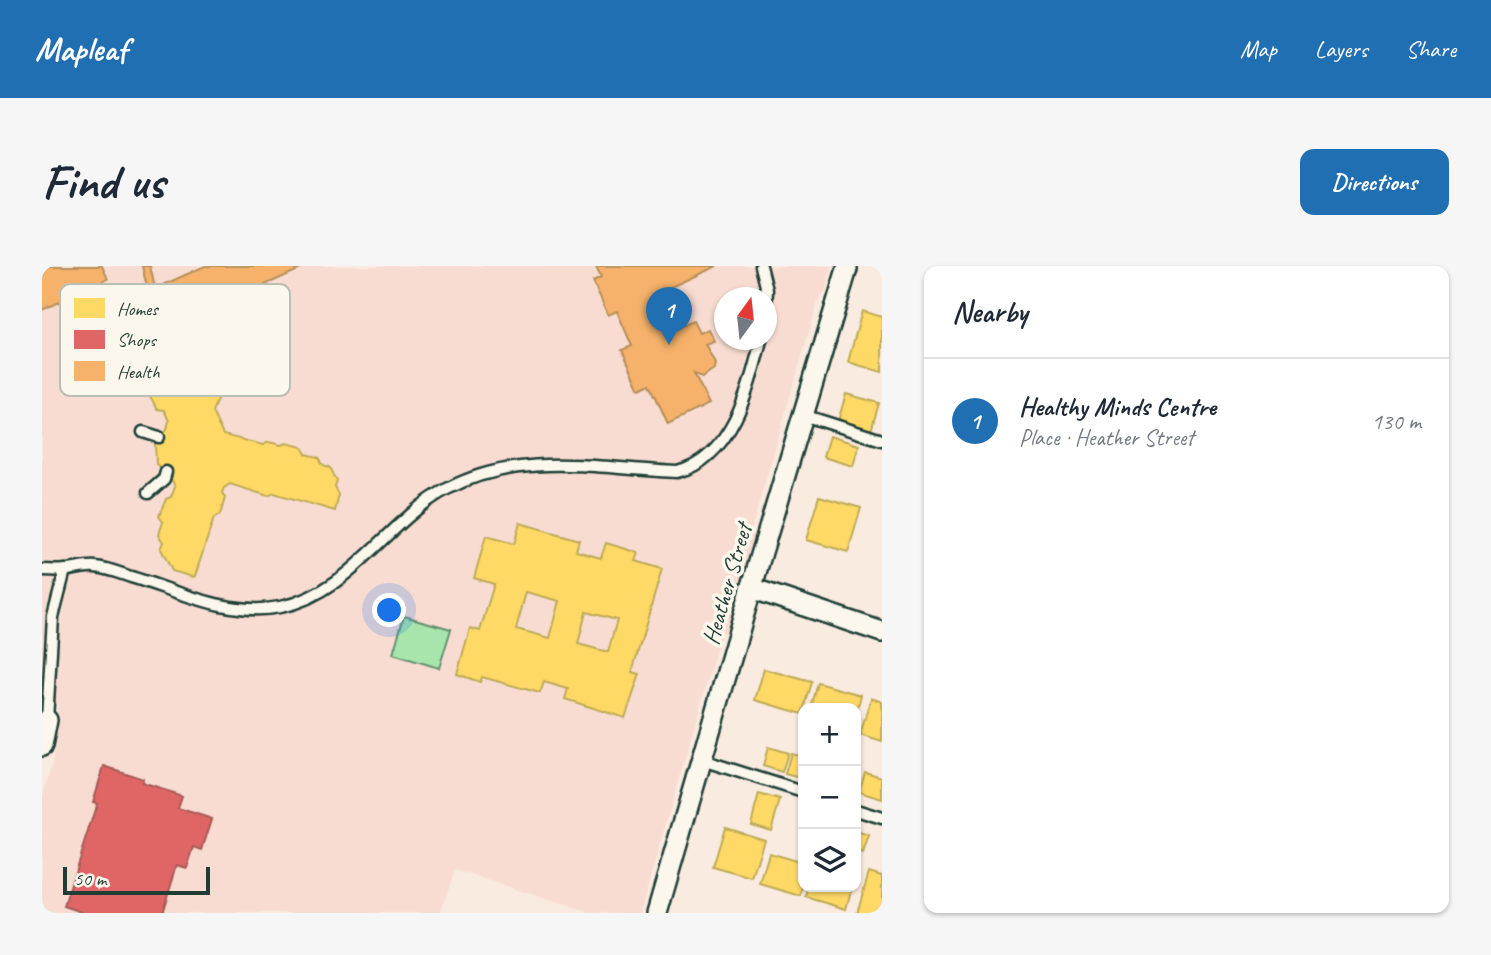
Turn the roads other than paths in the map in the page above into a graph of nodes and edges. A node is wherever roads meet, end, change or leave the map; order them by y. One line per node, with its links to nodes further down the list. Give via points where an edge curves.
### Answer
1 (761, 266): 3 (lane)
2 (850, 267): 5 (street, Heather Street)
3 (766, 287)
4 (758, 350): 12 (lane, via 731,427 698,465 677,472 532,464 491,473 447,489 339,580 282,607 228,607 94,566)
5 (803, 415): 8 (lane); 13 (street, Heather Street)
6 (143, 432): 7 (lane)
7 (159, 437)
8 (882, 440)
9 (166, 472): 10 (lane)
10 (148, 493)
11 (42, 569): 12 (lane)
12 (65, 570): 15 (lane, via 53,617)
13 (751, 588): 14 (street); 17 (street, Heather Street)
14 (882, 632)
15 (47, 720): 16 (street)
16 (42, 746)
17 (702, 760): 18 (lane); 21 (street, Heather Street)
18 (798, 790)
19 (861, 812): 20 (lane)
20 (882, 818)
21 (657, 913)

